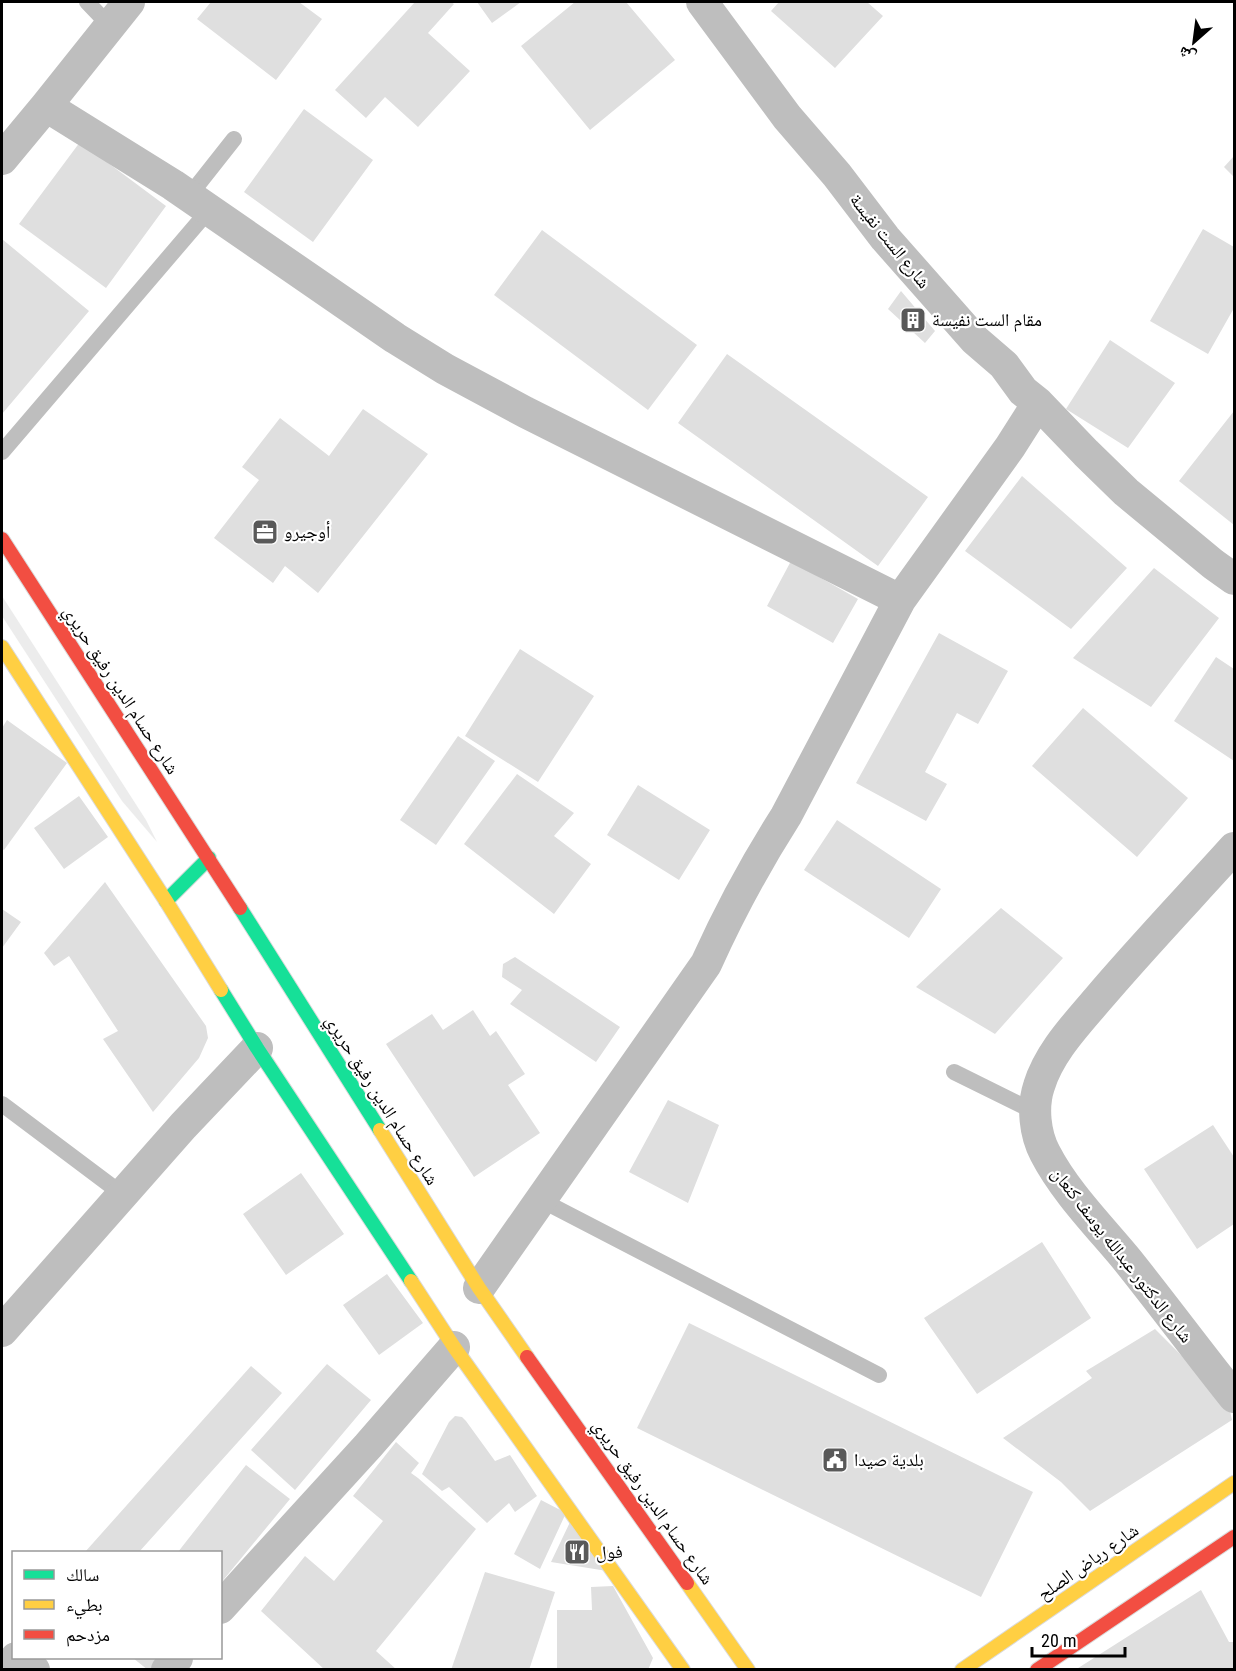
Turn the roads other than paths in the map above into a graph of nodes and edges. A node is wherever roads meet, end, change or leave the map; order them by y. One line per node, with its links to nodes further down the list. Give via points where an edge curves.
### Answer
1 (87, 2): 4 (lane)
2 (129, 2): 4 (street)
3 (702, 2): 9 (street, شارع الست نفيسة, via 787,117 885,238 975,340)
4 (109, 25): 5 (street)
5 (46, 106): 7 (street); 8 (street)
6 (234, 139): 8 (lane)
7 (2, 159)
8 (199, 203): 10 (lane); 13 (street, via 445,369)
9 (1038, 403): 12 (street, شارع الست نفيسة, via 1126,492); 13 (street)
10 (2, 452)
11 (2, 539): 16 (main road, شارع حسام الدين رفيق حريري)
12 (1234, 579)
13 (900, 600): 23 (street, via 718,935 706,964)
14 (2, 647): 17 (main road)
15 (1234, 848): 21 (street, شارع الدكتور عبدالله يوسف كنعان, via 1071,1031 1038,1087)
16 (209, 858): 17 (main road); 24 (main road, شارع حسام الدين رفيق حريري)
17 (166, 901): 18 (main road)
18 (257, 1048): 22 (street); 26 (main road)
19 (954, 1072): 21 (lane)
20 (2, 1104): 22 (lane)
21 (1035, 1112): 28 (street, شارع الدكتور عبدالله يوسف كنعان, via 1044,1151 1057,1174)
22 (122, 1194): 25 (street)
23 (541, 1200): 24 (street); 27 (lane)
24 (479, 1288): 35 (main road, شارع حسام الدين رفيق حريري)
25 (2, 1331)
26 (454, 1347): 31 (street); 34 (main road)
27 (879, 1376)
28 (1234, 1397)
29 (1234, 1483): 36 (main road, شارع رياض الصلح)
30 (1234, 1537): 37 (main road)
31 (222, 1606)
32 (18, 1659): 33 (street)
33 (34, 1670)
34 (683, 1670)
35 (748, 1670)
36 (962, 1670)
37 (1037, 1670)

